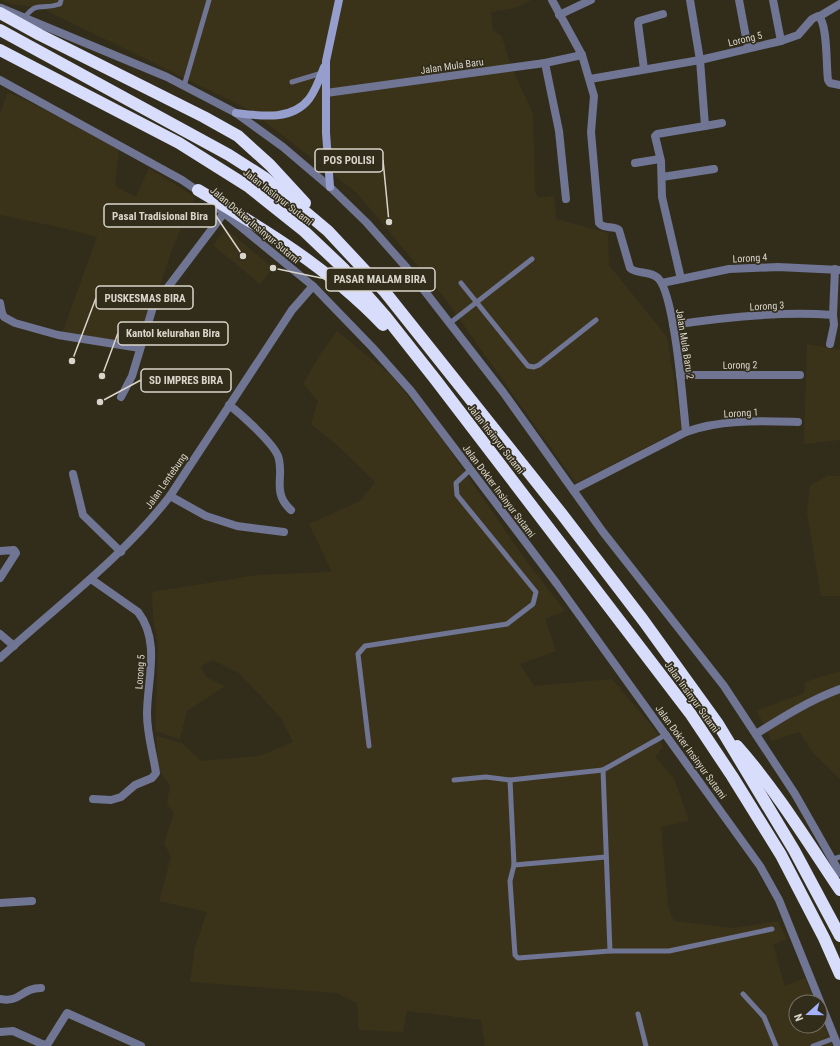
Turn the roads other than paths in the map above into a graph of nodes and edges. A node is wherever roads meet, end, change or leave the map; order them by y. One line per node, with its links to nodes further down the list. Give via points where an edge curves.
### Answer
1 (61, 0): 15 (lane, via 60,4 55,6 35,2)
2 (209, 0): 30 (lane)
3 (339, 0): 22 (main road)
4 (552, 0): 13 (street)
5 (591, 0): 13 (street)
6 (690, 0): 21 (street)
7 (739, 0): 18 (street)
8 (773, 0): 17 (street)
9 (840, 4): 14 (street, Lorong 5)
10 (0, 8): 15 (street)
11 (0, 13): 43 (highway, via 238,136 270,165)
12 (664, 14): 24 (street, via 638,23)
13 (559, 15): 20 (street)
14 (820, 16): 17 (street, Lorong 5, via 812,19 798,35); 29 (street, via 825,34 828,80)
15 (25, 17): 30 (street)
16 (0, 30): 43 (highway, Jalan Insinyur Sutami, via 229,155 265,178)
17 (781, 41): 18 (street, Lorong 5)
18 (748, 48): 21 (street, Lorong 5)
19 (0, 50): 60 (highway, Jalan Insinyur Sutami, via 178,143 249,187 303,230 343,268)
20 (582, 56): 23 (street, Jalan Mula Baru); 26 (street)
21 (700, 60): 24 (street, Lorong 5); 34 (street)
22 (326, 61): 25 (main road); 31 (main road)
23 (545, 63): 31 (street, Jalan Mula Baru); 41 (street, via 559,131)
24 (644, 69): 26 (street, Lorong 5)
25 (322, 73): 28 (lane); 32 (main road, via 309,99 299,108 286,114 269,116)
26 (590, 79): 48 (street, via 594,96 591,132 599,223 604,227 616,227 619,230 630,268 636,272 647,272)
27 (0, 80): 40 (street, Jalan Dokter Insinyur Sutami)
28 (292, 82)
29 (840, 85)
30 (184, 86): 32 (street)
31 (326, 93): 39 (main road)
32 (236, 114): 39 (street, via 283,147)
33 (722, 123): 34 (street)
34 (705, 126): 35 (street, via 656,135)
35 (660, 159): 36 (street); 38 (street)
36 (635, 163)
37 (714, 169): 38 (street)
38 (662, 177): 46 (street, via 662,197)
39 (330, 187): 54 (street, via 367,223 406,267)
40 (198, 190): 42 (street, Jalan Dokter Insinyur Sutami); 60 (highway, via 241,215 329,274 380,321)
41 (566, 199)
42 (224, 213): 49 (street, Jalan Dokter Insinyur Sutami); 57 (street, via 153,307)
43 (328, 231): 79 (highway, Jalan Insinyur Sutami, via 385,292 561,513)
44 (532, 259): 50 (lane)
45 (837, 269): 46 (street, Lorong 4, via 729,269); 52 (street)
46 (681, 279): 48 (street, Lorong 4)
47 (461, 283): 50 (lane)
48 (662, 283): 55 (street, Jalan Mula Baru 2)
49 (313, 286): 62 (street, Jalan Lentebung, via 292,310); 65 (street, Jalan Dokter Insinyur Sutami, via 411,391)
50 (476, 302): 53 (lane, via 528,366 534,367); 54 (lane)
51 (0, 303): 57 (street, via 4,317 15,323 58,334)
52 (833, 315): 55 (street, Lorong 3, via 810,313 725,318); 56 (street, via 834,325)
53 (596, 320)
54 (450, 323): 67 (street)
55 (673, 325): 58 (street, Jalan Mula Baru 2)
56 (830, 344)
57 (140, 348): 61 (street, via 132,376)
58 (680, 375): 59 (street, Lorong 2); 64 (street, Jalan Mula Baru 2)
59 (800, 375)
60 (435, 379): 97 (highway, Jalan Insinyur Sutami, via 690,713 781,855)
61 (121, 396)
62 (229, 405): 68 (street, Jalan Lentebung); 69 (street, via 274,449 279,462 280,496)
63 (798, 422): 64 (street, Lorong 1, via 718,424)
64 (686, 432): 67 (street)
65 (470, 470): 80 (street, Jalan Dokter Insinyur Sutami); 82 (lane, via 456,483 457,495 536,592 535,597 532,604 507,624 365,646 358,654)
66 (73, 474): 72 (street, via 83,515)
67 (573, 490): 81 (street, via 724,686)
68 (170, 496): 70 (street, via 206,516 237,526); 72 (street, Jalan Lentebung)
69 (291, 510)
70 (284, 532)
71 (0, 551): 73 (street, via 14,550 16,553)
72 (121, 552): 74 (street, Jalan Lentebung)
73 (0, 578)
74 (91, 579): 76 (street, Jalan Lentebung); 86 (street, Lorong 5, via 138,612 148,629 152,660 147,715 155,769 155,776 135,785 121,797 111,800)
75 (0, 634): 76 (street)
76 (14, 646): 77 (street, Jalan Lentebung)
77 (0, 658)
78 (840, 688): 81 (street, via 797,708)
79 (718, 724): 91 (highway, via 750,760); 95 (highway, Jalan Insinyur Sutami, via 794,850)
80 (666, 734): 83 (lane); 103 (street, Jalan Dokter Insinyur Sutami, via 760,866 779,900)
81 (756, 734): 88 (street)
82 (369, 746)
83 (603, 770): 85 (lane); 87 (lane)
84 (454, 780): 85 (lane, via 486,777)
85 (510, 780): 89 (lane)
86 (93, 799)
87 (606, 857): 89 (lane); 96 (lane)
88 (837, 858): 90 (street)
89 (514, 865): 96 (lane, via 510,881 515,955 518,958)
90 (840, 873)
91 (840, 890)
92 (32, 901): 93 (street)
93 (0, 903)
94 (772, 929): 96 (lane, via 669,951)
95 (840, 936)
96 (610, 951)
97 (840, 974)
98 (41, 988): 100 (street, via 29,989 12,1001)
99 (743, 994): 106 (lane, via 764,1017)
100 (0, 999)
101 (638, 1014): 105 (lane)
102 (0, 1032): 104 (street, via 13,1031 47,1044 61,1025 64,1016 70,1014)
103 (835, 1038): 107 (lane); 108 (street, Jalan Dokter Insinyur Sutami)
104 (141, 1046)
105 (646, 1046)
106 (776, 1046)
107 (813, 1046)
108 (838, 1046)

